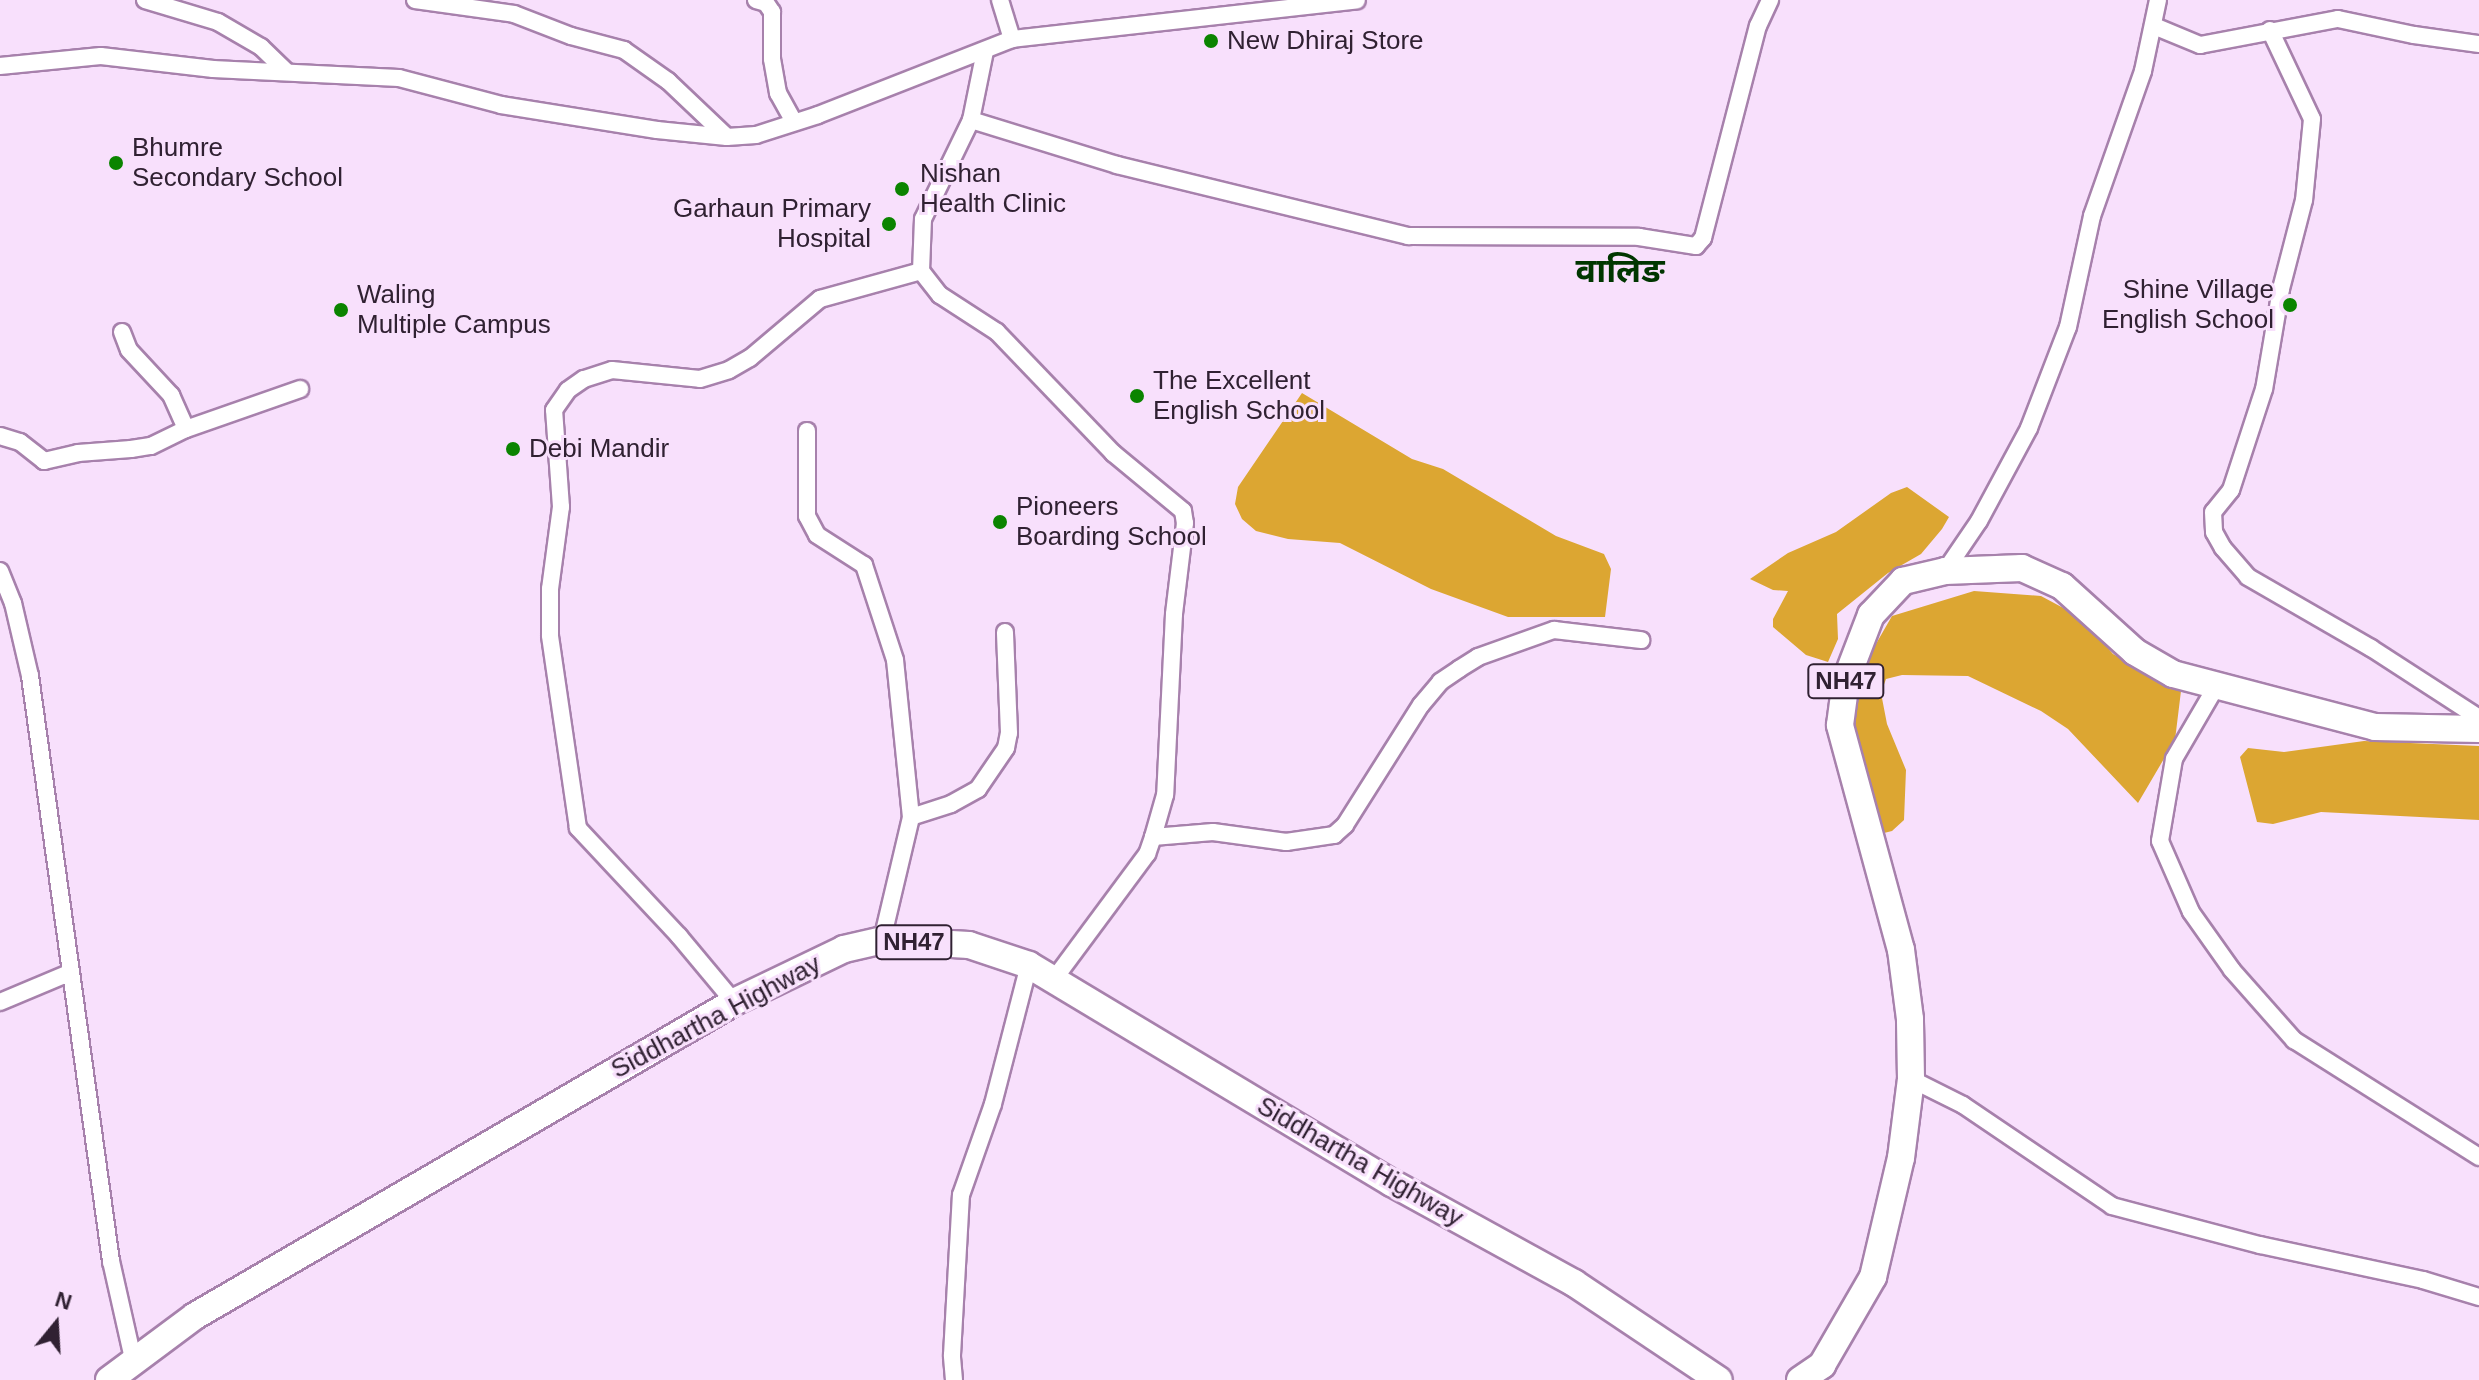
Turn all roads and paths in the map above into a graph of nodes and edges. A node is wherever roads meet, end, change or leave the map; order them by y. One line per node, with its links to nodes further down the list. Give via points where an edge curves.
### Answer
1 (145, 0): 15 (street, via 218,22 261,47)
2 (415, 0): 18 (street, via 514,14 624,50 668,81)
3 (756, 0): 17 (street, via 772,12 778,93)
4 (1000, 0): 11 (street)
5 (1357, 0): 8 (street)
6 (1770, 0): 16 (street, via 1758,26 1703,238 1696,246 1639,237 1408,236 1146,173)
7 (2158, 0): 9 (street)
8 (1265, 5): 11 (street)
9 (2154, 26): 10 (street, via 2200,45); 26 (street, via 2130,114 2092,216 2068,327 2029,428)
10 (2270, 30): 12 (street, via 2338,19); 30 (street, via 2312,119 2304,200 2281,289 2264,389 2231,490 2213,512 2214,532 2248,577)
11 (1012, 39): 13 (street)
12 (2479, 44)
13 (985, 51): 16 (street); 17 (street)
14 (0, 66): 15 (street, via 101,56)
15 (287, 72): 18 (street, via 412,79 501,105)
16 (971, 120): 19 (street, via 923,219)
17 (794, 122): 18 (street, via 756,135)
18 (727, 137)
19 (921, 271): 33 (street, via 940,295 997,332 1113,453 1183,511 1165,795); 39 (street, via 820,299 729,370 700,379 612,370 568,390 554,410 561,507 550,635 574,814 588,840)
20 (122, 332): 22 (street, via 129,350 171,395)
21 (300, 389): 22 (street)
22 (186, 429): 24 (street, via 151,446 44,461 20,442)
23 (807, 431): 32 (street, via 807,516 817,535 864,565 895,660)
24 (0, 436)
25 (0, 571): 36 (street, via 30,676)
26 (1945, 571): 29 (highway, NH47, via 2022,568 2062,586 2135,652 2173,674); 40 (highway, NH47, via 1903,581 1871,615 1846,680 1840,725 1901,950)
27 (1005, 632): 32 (street, via 1006,748 978,789)
28 (1641, 640): 33 (street, via 1554,630 1459,669 1421,705 1334,835 1286,842 1213,832)
29 (2217, 685): 31 (highway, NH47, via 2375,727); 41 (street, via 2174,759 2160,841 2191,912 2232,970 2294,1040)
30 (2479, 718)
31 (2479, 729)
32 (911, 817): 34 (street)
33 (1153, 837): 37 (street, via 1147,854)
34 (882, 940): 35 (highway, Siddhartha Highway / NH47, via 969,945); 39 (highway, Siddhartha Highway / NH47, via 844,949)
35 (1029, 965): 37 (highway, Siddhartha Highway / NH47); 45 (street, via 993,1104 961,1195)
36 (69, 973): 38 (street); 43 (street, via 111,1261)
37 (1054, 979): 46 (highway, Siddhartha Highway / NH47, via 1392,1183 1574,1283)
38 (0, 1002)
39 (734, 1002): 43 (highway, Siddhartha Highway / NH47, via 195,1316)
40 (1911, 1079): 42 (street, via 1963,1105 2112,1206); 47 (highway, NH47, via 1901,1158 1873,1277 1822,1365)
41 (2479, 1157)
42 (2479, 1297)
43 (134, 1363): 44 (highway, Siddhartha Highway / NH47)
44 (109, 1380)
45 (954, 1380)
46 (1719, 1380)
47 (1800, 1380)

